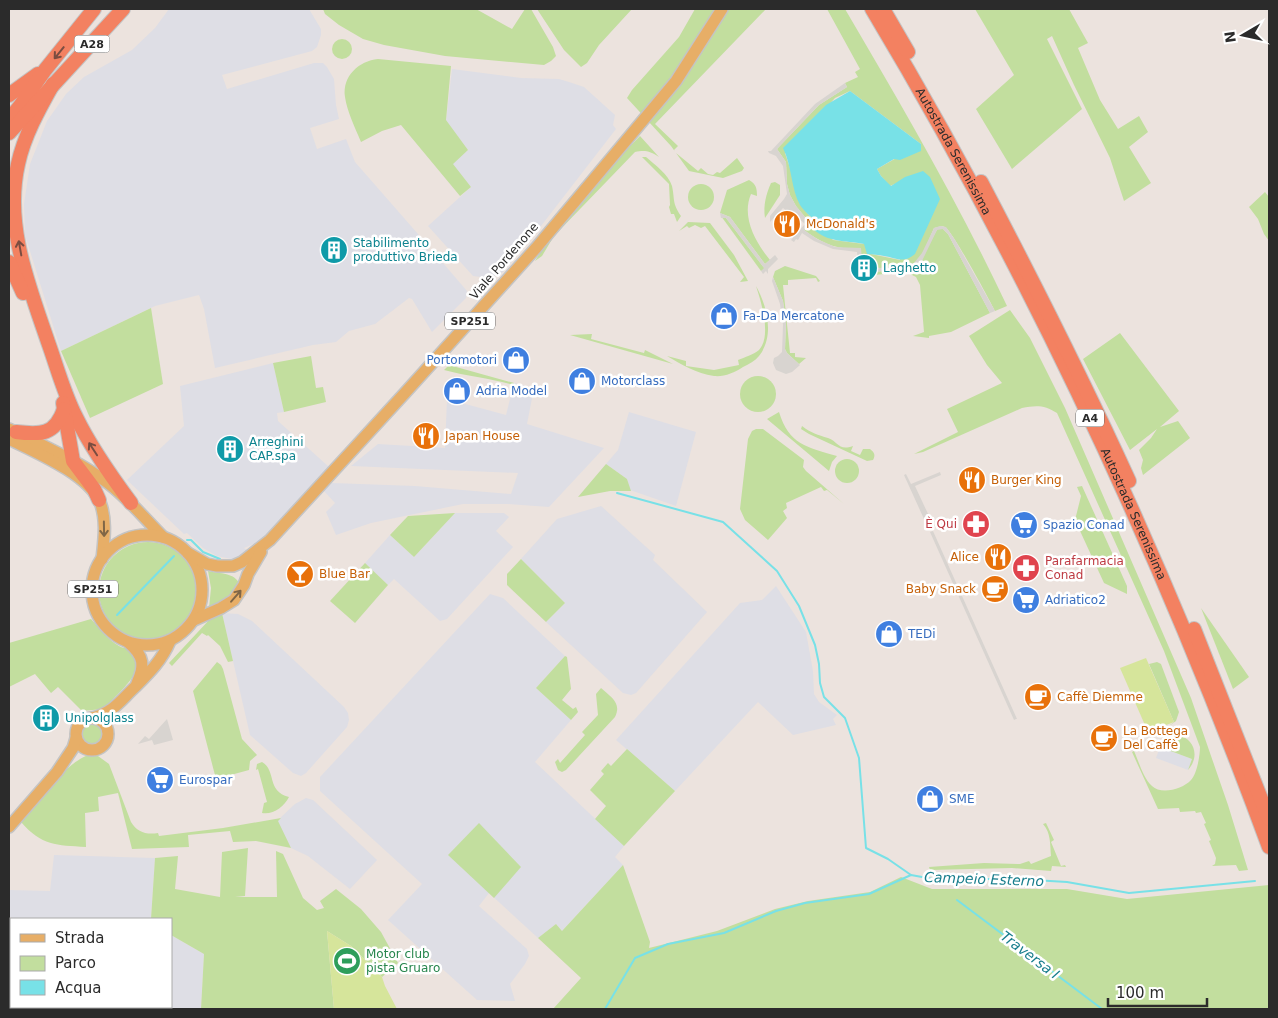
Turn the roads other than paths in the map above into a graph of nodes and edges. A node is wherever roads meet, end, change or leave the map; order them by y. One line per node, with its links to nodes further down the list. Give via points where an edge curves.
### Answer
1 (94, 9): 6 (highway, A28, one-way to 6)
2 (123, 9): 7 (highway, A28)
3 (722, 9): 18 (main road, Viale Pordenone / SP251, via 676,81 536,248)
4 (872, 9): 33 (highway, Autostrada Serenissima / A4, via 959,161 1089,416 1174,605)
5 (883, 9): 31 (highway, Autostrada Serenissima / A4, via 1016,248 1097,410 1183,601)
6 (45, 70): 8 (highway); 9 (highway, A28)
7 (52, 84): 10 (highway, A28); 16 (highway, one-way to 7, via 109,474 74,415 20,251 15,215 18,165 23,146)
8 (9, 95)
9 (9, 119)
10 (9, 133)
11 (9, 262): 12 (highway, via 43,343)
12 (64, 409): 13 (highway, via 61,419 46,432 36,435); 14 (highway)
13 (11, 433): 14 (main road); 15 (main road, via 64,466)
14 (73, 461): 15 (highway); 16 (main road)
15 (99, 500): 20 (main road, one-way to 20, via 105,535)
16 (131, 503): 17 (main road)
17 (163, 537): 19 (main road, SP251); 20 (main road, SP251, via 147,535 126,539)
18 (270, 540): 19 (main road, Viale Pordenone / SP251, via 232,566 207,564); 21 (main road, Viale Pordenone / SP251, one-way to 18, via 234,600)
19 (188, 553): 21 (main road, SP251, via 201,576 200,606)
20 (102, 559): 23 (main road, SP251, via 95,572 93,600 105,625)
21 (194, 620): 22 (main road, SP251)
22 (170, 641): 23 (main road, SP251, via 149,645); 24 (main road, SP251, via 154,668)
23 (128, 642): 24 (main road, SP251, via 138,652 143,666)
24 (135, 687): 25 (main road, SP251)
25 (116, 707): 26 (main road); 27 (main road)
26 (92, 718): 27 (main road); 28 (main road, via 78,726)
27 (107, 728): 29 (main road, via 108,738 104,746)
28 (76, 738): 29 (main road); 30 (main road)
29 (88, 750): 30 (main road)
30 (57, 772): 32 (main road)
31 (1269, 819)
32 (9, 827)
33 (1269, 847)

